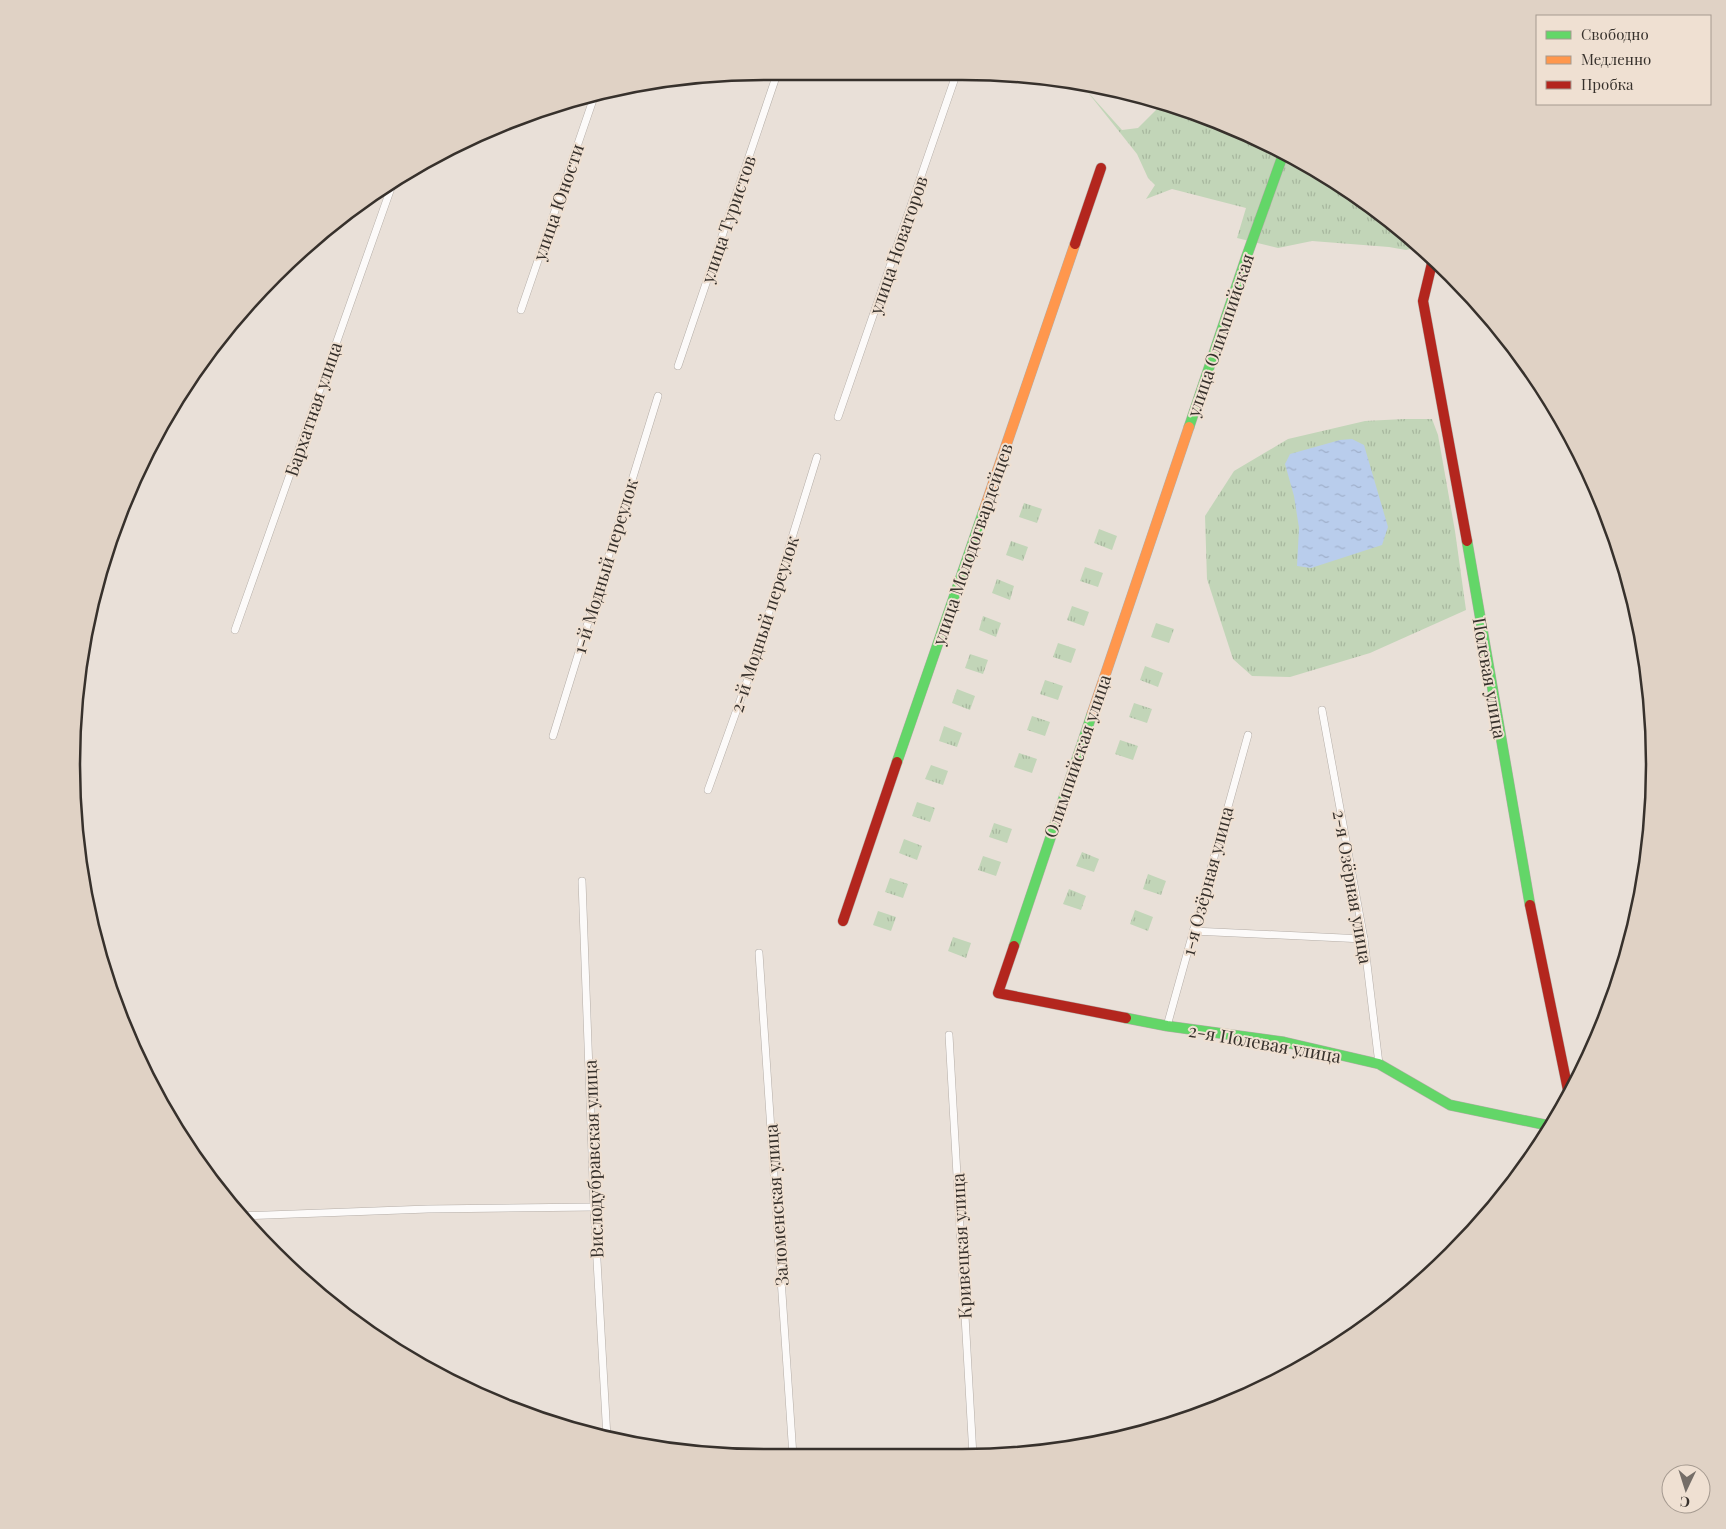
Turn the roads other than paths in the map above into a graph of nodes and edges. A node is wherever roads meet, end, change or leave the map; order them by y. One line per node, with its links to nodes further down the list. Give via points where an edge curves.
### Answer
1 (775, 80): 9 (street, улица Туристов)
2 (954, 80): 11 (street, улица Новаторов)
3 (592, 102): 8 (street, улица Юности)
4 (1281, 160): 13 (street, улица Олимпийская)
5 (1101, 168): 20 (street, улица Молодогвардейцев)
6 (389, 192): 14 (street, Бархатная улица)
7 (1431, 267): 28 (street, Полевая улица, via 1423,301 1519,847)
8 (521, 310)
9 (678, 366)
10 (658, 396): 17 (street, 1-й Модный переулок)
11 (838, 417)
12 (817, 457): 18 (street, 2-й Модный переулок, via 750,673)
13 (1157, 519): 24 (street, Олимпийская улица)
14 (235, 630)
15 (1322, 710): 22 (street, 2-я Озёрная улица)
16 (1248, 735): 21 (street, 1-я Озёрная улица)
17 (553, 736)
18 (708, 790)
19 (582, 881): 30 (street, Вислодубравская улица)
20 (843, 921)
21 (1194, 931): 22 (street); 25 (street, 1-я Озёрная улица)
22 (1364, 939): 27 (street, 2-я Озёрная улица)
23 (759, 953): 33 (street, Заломенская улица)
24 (998, 993): 25 (street, 2-я Полевая улица)
25 (1167, 1026): 27 (street, 2-я Полевая улица, via 1284,1042)
26 (949, 1035): 34 (street, Кривецкая улица)
27 (1379, 1064): 29 (street, 2-я Полевая улица, via 1450,1104)
28 (1566, 1084)
29 (1543, 1124)
30 (594, 1208): 31 (street, via 428,1209); 32 (street, Вислодубравская улица)
31 (250, 1216)
32 (607, 1430)
33 (793, 1449)
34 (973, 1449)

